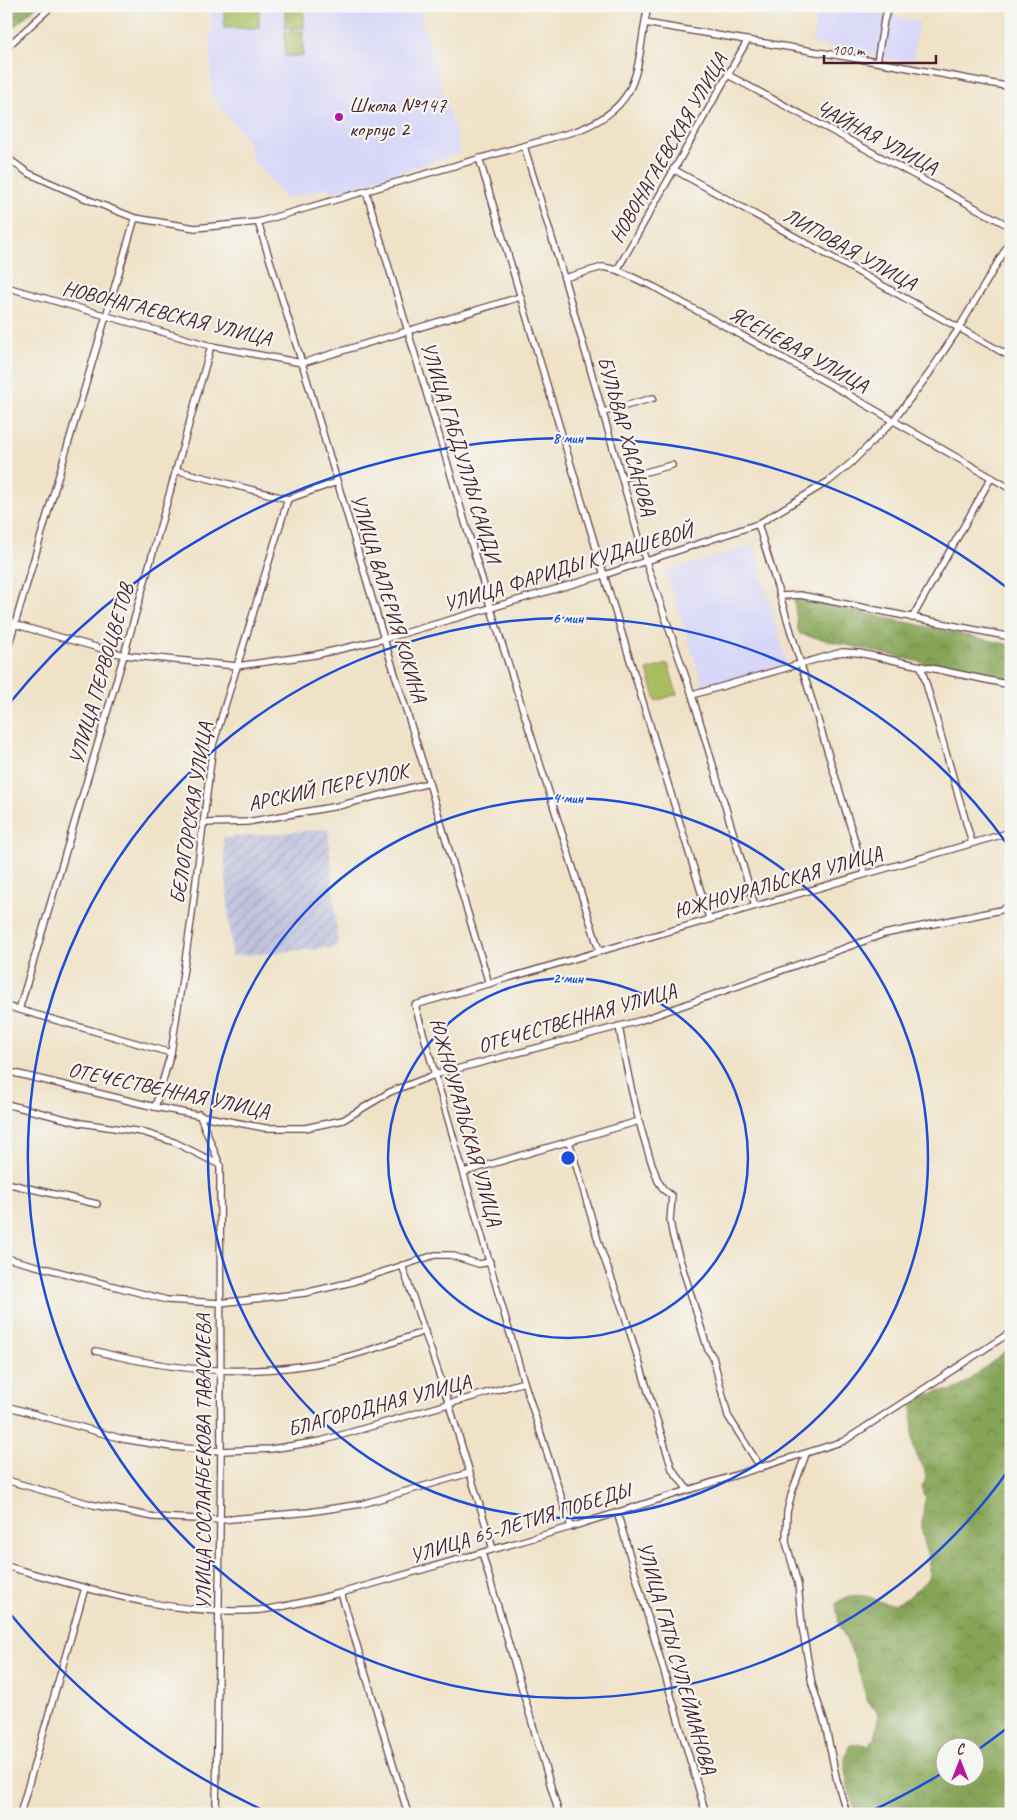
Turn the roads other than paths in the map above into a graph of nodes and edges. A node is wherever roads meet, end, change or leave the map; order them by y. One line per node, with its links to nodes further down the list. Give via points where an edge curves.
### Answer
1 (52, 6): 6 (street)
2 (648, 6): 4 (street)
3 (889, 6): 7 (street)
4 (645, 23): 5 (street); 10 (street, via 635,75 620,104 607,117 591,125)
5 (746, 41): 7 (street); 8 (street, НОВОНАГАЕВСКАЯ УЛИЦА)
6 (6, 48)
7 (877, 62): 9 (street)
8 (728, 75): 13 (street, НОВОНАГАЕВСКАЯ УЛИЦА); 17 (street, ЧАЙНАЯ УЛИЦА)
9 (1011, 87)
10 (524, 146): 12 (street); 20 (street, БУЛЬВАР ХАСАНОВА)
11 (6, 156): 15 (street, via 28,173)
12 (479, 158): 14 (street); 22 (street)
13 (673, 169): 19 (street, НОВОНАГАЕВСКАЯ УЛИЦА); 24 (street, ЛИПОВАЯ УЛИЦА)
14 (366, 191): 16 (street); 25 (street, УЛИЦА ГАБДУЛЛЫ САИДИ)
15 (134, 218): 16 (street, via 194,228); 23 (street)
16 (258, 222): 28 (street, УЛИЦА ВАЛЕРИЯ КОКИНА)
17 (1011, 227)
18 (1011, 240): 24 (street, УЛИЦА ФАРИДЫ КУДАШЕВОЙ)
19 (617, 270): 20 (street, ЯСЕНЕВАЯ УЛИЦА, via 603,268); 31 (street, ЯСЕНЕВАЯ УЛИЦА, via 656,288)
20 (564, 278): 30 (street, БУЛЬВАР ХАСАНОВА)
21 (6, 288): 23 (street, НОВОНАГАЕВСКАЯ УЛИЦА)
22 (520, 297): 25 (street, НОВОНАГАЕВСКАЯ УЛИЦА); 41 (street)
23 (106, 316): 26 (street, НОВОНАГАЕВСКАЯ УЛИЦА); 46 (street)
24 (959, 328): 27 (street, ЛИПОВАЯ УЛИЦА); 31 (street, УЛИЦА ФАРИДЫ КУДАШЕВОЙ)
25 (408, 331): 28 (street, НОВОНАГАЕВСКАЯ УЛИЦА); 43 (street, УЛИЦА ГАБДУЛЛЫ САИДИ)
26 (211, 346): 28 (street, НОВОНАГАЕВСКАЯ УЛИЦА); 33 (street, УЛИЦА ПЕРВОЦВЕТОВ)
27 (1011, 357)
28 (302, 363): 36 (street, УЛИЦА ВАЛЕРИЯ КОКИНА)
29 (653, 398): 30 (street)
30 (604, 412): 34 (street, БУЛЬВАР ХАСАНОВА)
31 (893, 421): 35 (street, ЯСЕНЕВАЯ УЛИЦА); 39 (street, УЛИЦА ФАРИДЫ КУДАШЕВОЙ, via 829,481)
32 (672, 464): 34 (street)
33 (176, 470): 38 (street); 50 (street, УЛИЦА ПЕРВОЦВЕТОВ)
34 (623, 478): 40 (street, БУЛЬВАР ХАСАНОВА)
35 (991, 478): 37 (street, ЯСЕНЕВАЯ УЛИЦА); 44 (street)
36 (337, 482): 38 (street); 48 (street, УЛИЦА ВАЛЕРИЯ КОКИНА)
37 (1011, 489)
38 (288, 499): 52 (street, БЕЛОГОРСКАЯ УЛИЦА)
39 (758, 524): 40 (street, УЛИЦА ФАРИДЫ КУДАШЕВОЙ); 42 (street)
40 (646, 562): 41 (street, УЛИЦА ФАРИДЫ КУДАШЕВОЙ); 55 (street, БУЛЬВАР ХАСАНОВА)
41 (604, 575): 43 (street, УЛИЦА ФАРИДЫ КУДАШЕВОЙ); 63 (street)
42 (781, 596): 44 (street, via 800,595); 51 (street)
43 (491, 608): 48 (street, УЛИЦА ФАРИДЫ КУДАШЕВОЙ); 64 (street, УЛИЦА ГАБДУЛЛЫ САИДИ)
44 (912, 618): 47 (street)
45 (6, 622): 46 (street, УЛИЦА ФАРИДЫ КУДАШЕВОЙ)
46 (15, 624): 49 (street); 50 (street, УЛИЦА ФАРИДЫ КУДАШЕВОЙ)
47 (1011, 637)
48 (384, 640): 52 (street, УЛИЦА ФАРИДЫ КУДАШЕВОЙ, via 314,656); 56 (street, УЛИЦА ВАЛЕРИЯ КОКИНА)
49 (6, 654)
50 (124, 655): 52 (street, УЛИЦА ФАРИДЫ КУДАШЕВОЙ); 67 (street, УЛИЦА ПЕРВОЦВЕТОВ)
51 (802, 663): 53 (street, via 849,652); 55 (street); 60 (street)
52 (237, 666): 57 (street, БЕЛОГОРСКАЯ УЛИЦА, via 213,745)
53 (921, 666): 54 (street); 59 (street)
54 (1011, 685)
55 (692, 695): 61 (street, БУЛЬВАР ХАСАНОВА)
56 (429, 782): 57 (street, АРСКИЙ ПЕРЕУЛОК, via 338,806 247,822); 65 (street, УЛИЦА ВАЛЕРИЯ КОКИНА)
57 (203, 823): 69 (street, БЕЛОГОРСКАЯ УЛИЦА)
58 (1011, 832): 59 (street, ЮЖНОУРАЛЬСКАЯ УЛИЦА)
59 (972, 843): 60 (street, ЮЖНОУРАЛЬСКАЯ УЛИЦА)
60 (865, 874): 61 (street, ЮЖНОУРАЛЬСКАЯ УЛИЦА)
61 (755, 906): 63 (street, ЮЖНОУРАЛЬСКАЯ УЛИЦА)
62 (1011, 906): 68 (street, ОТЕЧЕСТВЕННАЯ УЛИЦА, via 884,934)
63 (710, 918): 64 (street, ЮЖНОУРАЛЬСКАЯ УЛИЦА)
64 (599, 950): 65 (street, ЮЖНОУРАЛЬСКАЯ УЛИЦА)
65 (489, 984): 71 (street, ЮЖНОУРАЛЬСКАЯ УЛИЦА, via 415,1005)
66 (6, 1006): 67 (street)
67 (19, 1010): 69 (street)
68 (619, 1026): 71 (street, ОТЕЧЕСТВЕННАЯ УЛИЦА); 75 (street)
69 (171, 1053): 73 (street, БЕЛОГОРСКАЯ УЛИЦА)
70 (6, 1071): 73 (street, ОТЕЧЕСТВЕННАЯ УЛИЦА)
71 (434, 1075): 74 (street, ОТЕЧЕСТВЕННАЯ УЛИЦА, via 390,1092 343,1120 305,1128 265,1128); 78 (street, ЮЖНОУРАЛЬСКАЯ УЛИЦА)
72 (6, 1104): 77 (street, via 81,1123 142,1132 174,1142)
73 (155, 1107): 74 (street, ОТЕЧЕСТВЕННАЯ УЛИЦА)
74 (199, 1114): 77 (street, УЛИЦА СОСЛАНБЕКОВА ТАВАСИЕВА)
75 (639, 1121): 76 (street); 94 (street, via 658,1181 672,1196 670,1221 673,1236 708,1350 713,1357 728,1416)
76 (569, 1141): 78 (street); 97 (street, via 672,1469)
77 (220, 1165): 84 (street, УЛИЦА СОСЛАНБЕКОВА ТАВАСИЕВА)
78 (464, 1172): 82 (street, ЮЖНОУРАЛЬСКАЯ УЛИЦА)
79 (6, 1184): 80 (street)
80 (97, 1204)
81 (6, 1258): 84 (street, via 168,1300)
82 (490, 1262): 83 (street, via 480,1264 450,1255 435,1255); 89 (street, ЮЖНОУРАЛЬСКАЯ УЛИЦА)
83 (402, 1265): 84 (street, via 305,1293); 85 (street)
84 (220, 1303): 88 (street, УЛИЦА СОСЛАНБЕКОВА ТАВАСИЕВА)
85 (425, 1331): 88 (street, via 332,1360 298,1366); 90 (street)
86 (1011, 1332): 93 (street, УЛИЦА 65-ЛЕТИЯ ПОБЕДЫ, via 844,1441)
87 (96, 1352): 88 (street, via 167,1367)
88 (220, 1371): 92 (street, УЛИЦА СОСЛАНБЕКОВА ТАВАСИЕВА)
89 (524, 1382): 90 (street, БЛАГОРОДНАЯ УЛИЦА); 100 (street, ЮЖНОУРАЛЬСКАЯ УЛИЦА)
90 (449, 1404): 92 (street, БЛАГОРОДНАЯ УЛИЦА, via 322,1441 271,1449); 95 (street)
91 (6, 1406): 92 (street, БЛАГОРОДНАЯ УЛИЦА, via 123,1439)
92 (220, 1451): 99 (street, УЛИЦА СОСЛАНБЕКОВА ТАВАСИЕВА)
93 (806, 1454): 94 (street, УЛИЦА 65-ЛЕТИЯ ПОБЕДЫ); 112 (street, via 787,1512 786,1542 798,1584 812,1684)
94 (761, 1468): 97 (street, УЛИЦА 65-ЛЕТИЯ ПОБЕДЫ)
95 (469, 1472): 99 (street, via 362,1504); 101 (street)
96 (6, 1480): 99 (street, via 94,1505 154,1517)
97 (688, 1490): 98 (street, УЛИЦА 65-ЛЕТИЯ ПОБЕДЫ)
98 (617, 1512): 100 (street, УЛИЦА 65-ЛЕТИЯ ПОБЕДЫ); 111 (street, УЛИЦА ГАТЫ СУЛЕЙМАНОВА)
99 (220, 1520): 106 (street, УЛИЦА СОСЛАНБЕКОВА ТАВАСИЕВА)
100 (571, 1527): 101 (street, УЛИЦА 65-ЛЕТИЯ ПОБЕДЫ)
101 (493, 1549): 102 (street, УЛИЦА 65-ЛЕТИЯ ПОБЕДЫ)
102 (482, 1553): 105 (street, УЛИЦА 65-ЛЕТИЯ ПОБЕДЫ); 110 (street)
103 (6, 1566): 104 (street, УЛИЦА 65-ЛЕТИЯ ПОБЕДЫ)
104 (85, 1588): 106 (street, УЛИЦА 65-ЛЕТИЯ ПОБЕДЫ, via 157,1605); 107 (street)
105 (341, 1593): 106 (street, УЛИЦА 65-ЛЕТИЯ ПОБЕДЫ, via 260,1610); 109 (street)
106 (219, 1611): 108 (street, УЛИЦА СОСЛАНБЕКОВА ТАВАСИЕВА)
107 (20, 1814)
108 (216, 1814)
109 (408, 1814)
110 (559, 1814)
111 (706, 1814)
112 (847, 1814)

